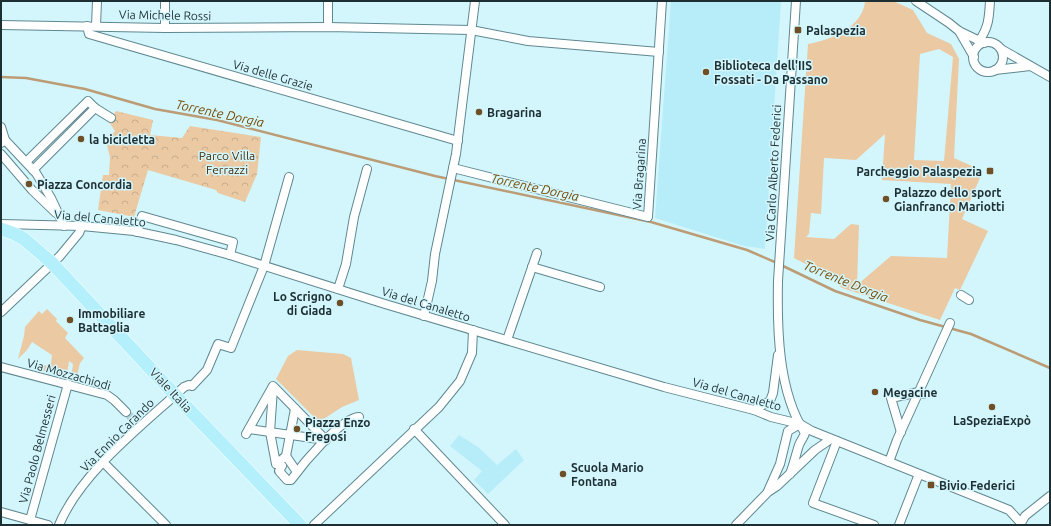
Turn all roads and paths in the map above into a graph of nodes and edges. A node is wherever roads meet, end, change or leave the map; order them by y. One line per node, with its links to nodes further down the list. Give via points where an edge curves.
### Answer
1 (97, 1): 11 (street)
2 (165, 1): 12 (street)
3 (328, 1): 13 (street)
4 (475, 1): 14 (street)
5 (662, 1): 18 (street, Via Bragarina)
6 (796, 1): 53 (street, Via Carlo Alberto Federici, via 778,281)
7 (916, 1): 15 (street)
8 (990, 1): 16 (street, via 989,18)
9 (1, 25): 10 (street, Via Michele Rossi)
10 (87, 26): 11 (street, Via Michele Rossi); 26 (street, Via delle Grazie, via 89,34)
11 (96, 26): 12 (street, Via Michele Rossi)
12 (165, 28): 13 (street, Via Michele Rossi)
13 (328, 28): 14 (street, Via Michele Rossi)
14 (471, 30): 18 (street, via 528,42); 26 (street)
15 (959, 31): 16 (street); 19 (street)
16 (982, 42): 17 (street, via 994,43); 19 (street)
17 (1001, 49): 20 (street); 21 (street, via 1002,63)
18 (659, 52): 30 (street, Via Bragarina, via 648,217)
19 (974, 57): 21 (street, via 976,65 982,71)
20 (1030, 66): 21 (street); 22 (street)
21 (995, 70)
22 (1050, 77)
23 (95, 108): 24 (street); 29 (street, via 88,101); 32 (street)
24 (111, 118)
25 (1, 127): 27 (street)
26 (458, 141): 30 (street)
27 (3, 142): 29 (street)
28 (1, 154): 34 (street)
29 (26, 162): 32 (street)
30 (453, 168): 49 (street)
31 (367, 169): 45 (street)
32 (33, 170): 34 (street, via 51,198)
33 (289, 178): 42 (street)
34 (62, 222): 35 (street, Via del Canaletto); 36 (street, Via del Canaletto)
35 (1, 224)
36 (82, 226): 38 (street, Via del Canaletto); 41 (street, via 79,233)
37 (1, 230): 41 (main road, Viale Italia, via 24,239)
38 (137, 232): 40 (street, Via del Canaletto); 40 (street, via 142,216 233,242)
39 (537, 252): 43 (street)
40 (230, 255): 42 (street, Via del Canaletto)
41 (48, 259): 48 (street); 57 (main road, Viale Italia)
42 (264, 266): 45 (street, Via del Canaletto); 57 (street, Via Ennio Carando, via 231,348 218,344 207,370 192,386 189,385)
43 (532, 267): 44 (street); 52 (street)
44 (600, 287)
45 (338, 289): 49 (street, Via del Canaletto)
46 (961, 296): 47 (street)
47 (969, 300)
48 (1, 312)
49 (424, 316): 51 (street, Via del Canaletto)
50 (950, 323): 58 (street)
51 (473, 330): 52 (street, Via del Canaletto); 64 (street, via 472,353 460,381 440,406)
52 (507, 340): 60 (street, Via del Canaletto, via 664,387)
53 (780, 347): 60 (street, Via Carlo Alberto Federici, via 770,401); 63 (street, Via Carlo Alberto Federici, via 790,403)
54 (1, 367): 55 (street, Via Mozzachiodi)
55 (68, 384): 61 (street, Via Mozzachiodi, via 107,395); 80 (street, Via Paolo Belmesseri)
56 (273, 386): 59 (street); 65 (street); 65 (street, via 247,431)
57 (179, 391): 71 (street, Via Ennio Carando); 85 (main road, Viale Italia)
58 (921, 393): 66 (street); 66 (street, via 891,398)
59 (295, 409): 67 (street); 68 (street)
60 (754, 410): 63 (street, Via del Canaletto)
61 (126, 412)
62 (359, 417): 68 (street, via 338,428)
63 (800, 424): 69 (street, Via del Canaletto); 75 (street, via 805,432 804,437); 77 (street, via 788,431 780,464)
64 (414, 429): 86 (street); 87 (street)
65 (270, 432): 67 (street); 73 (street)
66 (901, 432): 72 (street)
67 (290, 435): 68 (street); 70 (street)
68 (326, 440): 74 (street)
69 (834, 440): 72 (street, Via del Canaletto); 75 (street, via 815,450); 89 (street, via 813,503)
70 (286, 456): 73 (street); 74 (street)
71 (103, 462): 83 (street, Via Ennio Carando, via 79,491); 84 (street)
72 (889, 462): 76 (street, Via del Canaletto)
73 (280, 466): 74 (street, via 287,480)
74 (297, 472)
75 (790, 474): 77 (street)
76 (919, 474): 81 (street, Via del Canaletto, via 1010,510); 90 (street)
77 (768, 492): 88 (street)
78 (1050, 496): 81 (street, via 1025,516)
79 (1, 512): 80 (street)
80 (30, 520): 82 (street)
81 (1021, 524)
82 (48, 525)
83 (59, 525)
84 (166, 525)
85 (300, 525)
86 (314, 525)
87 (505, 525)
88 (736, 525)
89 (874, 525)
90 (899, 525)

